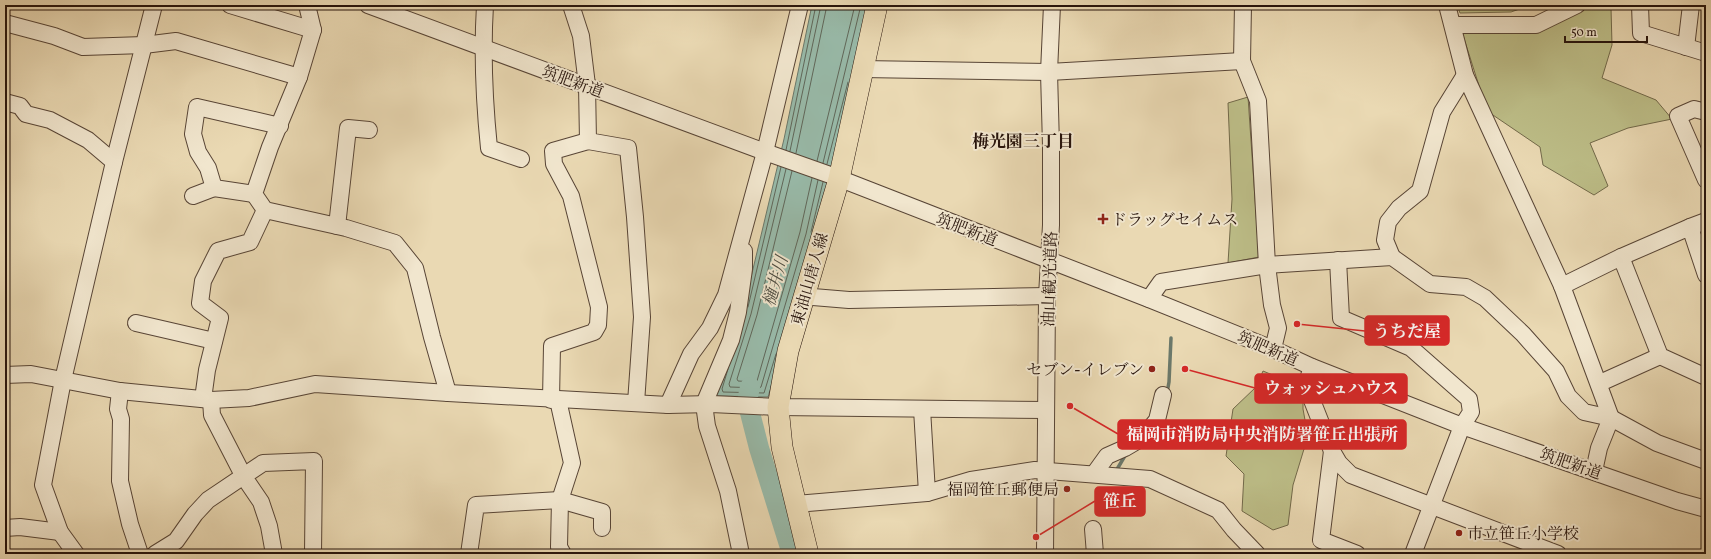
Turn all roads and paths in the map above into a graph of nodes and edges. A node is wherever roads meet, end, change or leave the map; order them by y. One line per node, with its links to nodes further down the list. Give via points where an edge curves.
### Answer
1 (154, 5): 18 (street)
2 (230, 5): 17 (street)
3 (307, 5): 17 (street)
4 (368, 5): 20 (street, 筑肥新道)
5 (485, 5): 20 (street)
6 (571, 5): 27 (street, via 581,36)
7 (800, 5): 33 (street)
8 (877, 5): 23 (main road, 東油山唐人線)
9 (1052, 5): 24 (street, 油山観光道路)
10 (1242, 5): 22 (street)
11 (1447, 5): 16 (street)
12 (1640, 5): 19 (street, via 1641,33)
13 (1691, 5): 19 (street)
14 (1567, 8): 16 (street, via 1536,25)
15 (5, 23): 18 (street, via 83,47)
16 (1453, 25): 25 (street)
17 (313, 30): 26 (street)
18 (144, 45): 26 (street, via 176,41); 35 (street)
19 (1686, 46): 21 (street)
20 (482, 48): 27 (street, 筑肥新道); 34 (street, via 489,148)
21 (1706, 52)
22 (1242, 61): 24 (street); 50 (street, via 1258,101)
23 (862, 69): 24 (street); 36 (main road, 東油山唐人線)
24 (1049, 72): 49 (street, 油山観光道路)
25 (1465, 75): 46 (street, via 1442,112 1420,191 1399,208 1388,222 1385,240); 52 (street)
26 (299, 77): 30 (street)
27 (587, 85): 32 (street); 33 (street, 筑肥新道)
28 (5, 102): 35 (street, via 20,106 26,114 50,120 88,140)
29 (1706, 112): 37 (street, via 1694,109 1678,116)
30 (280, 126): 38 (street, via 197,107 193,134); 39 (street)
31 (369, 130): 43 (street, via 348,128)
32 (588, 141): 69 (street, via 553,151 554,164 571,196 599,308 598,325 594,332 552,346); 70 (street, via 628,148 642,317)
33 (772, 155): 36 (street, 筑肥新道); 45 (street)
34 (521, 159)
35 (114, 162): 63 (street)
36 (836, 178): 49 (street, 筑肥新道); 53 (main road, 東油山唐人線)
37 (1706, 180)
38 (214, 188): 39 (street); 40 (street)
39 (254, 194): 41 (street)
40 (194, 196)
41 (265, 210): 43 (street); 57 (street, via 250,242 218,251 204,281 200,303 220,318)
42 (1706, 221): 44 (street)
43 (337, 226): 66 (street, via 395,243 415,268)
44 (1690, 228): 47 (street); 51 (street)
45 (744, 229): 71 (street, via 744,269 738,312 731,340); 72 (street, via 726,295 710,328 691,354)
46 (1392, 257): 48 (street); 76 (street, via 1430,284 1466,287 1485,298 1523,334 1556,371 1568,396 1584,412)
47 (1621, 257): 52 (street); 59 (street)
48 (1338, 260): 50 (street); 77 (street, via 1341,318 1411,348 1469,399 1471,412)
49 (1049, 261): 54 (street, 油山観光道路); 55 (street, 筑肥新道)
50 (1267, 265): 55 (street, via 1161,282); 58 (street, via 1272,306 1278,328)
51 (1706, 275)
52 (1562, 286): 64 (street)
53 (804, 294): 54 (street, via 849,300); 73 (main road, 東油山唐人線)
54 (1047, 296): 75 (street, 油山観光道路)
55 (1149, 299): 58 (street, 筑肥新道)
56 (136, 323): 57 (street)
57 (214, 341): 68 (street, via 207,370)
58 (1273, 349): 60 (street, 筑肥新道)
59 (1660, 356): 62 (street); 64 (street)
60 (1312, 367): 77 (street, 筑肥新道); 78 (street, via 1306,385)
61 (5, 375): 63 (street, via 31,374)
62 (1706, 377)
63 (63, 380): 65 (street); 92 (street, via 42,485)
64 (1600, 384): 76 (street)
65 (120, 392): 68 (street); 95 (street, via 120,481)
66 (448, 393): 68 (street, via 315,384 248,398); 69 (street)
67 (1164, 395): 82 (street, via 1157,420 1142,438 1107,456)
68 (207, 400): 83 (street)
69 (554, 400): 70 (street); 85 (street, via 572,462)
70 (636, 403): 72 (street)
71 (708, 404): 72 (street); 73 (street); 101 (street, via 707,426 728,491)
72 (668, 405)
73 (773, 407): 74 (street); 86 (main road, 東油山唐人線)
74 (922, 409): 75 (street); 84 (street)
75 (1046, 410): 80 (street, 油山観光道路)
76 (1612, 418): 79 (street, via 1657,443); 81 (street, via 1599,448)
77 (1462, 426): 81 (street, 筑肥新道); 87 (street)
78 (1332, 451): 87 (street, via 1351,475); 106 (street, via 1322,540)
79 (1706, 461)
80 (1046, 470): 82 (street); 84 (street, via 971,480); 103 (street, 油山観光道路)
81 (1594, 471): 88 (street, 筑肥新道)
82 (1094, 474): 105 (street, via 1150,479 1218,510)
83 (244, 477): 93 (street, via 208,500 195,514); 97 (street, via 261,502); 98 (street, via 264,464 314,460)
84 (927, 493): 86 (street)
85 (560, 500): 90 (street, via 602,512); 99 (street, via 476,505); 100 (street, via 560,547)
86 (796, 504): 102 (main road, 東油山唐人線)
87 (1432, 506): 107 (street); 108 (street)
88 (1706, 509)
89 (5, 528): 92 (street, via 20,527)
90 (602, 528)
91 (1093, 529): 104 (street)
92 (60, 532): 94 (street)
93 (171, 550): 96 (street)
94 (76, 554)
95 (140, 554)
96 (155, 554)
97 (274, 554)
98 (313, 554)
99 (470, 554)
100 (563, 554)
101 (742, 554)
102 (808, 554)
103 (1045, 554)
104 (1095, 554)
105 (1257, 554)
106 (1357, 554)
107 (1413, 554)
108 (1558, 554)

